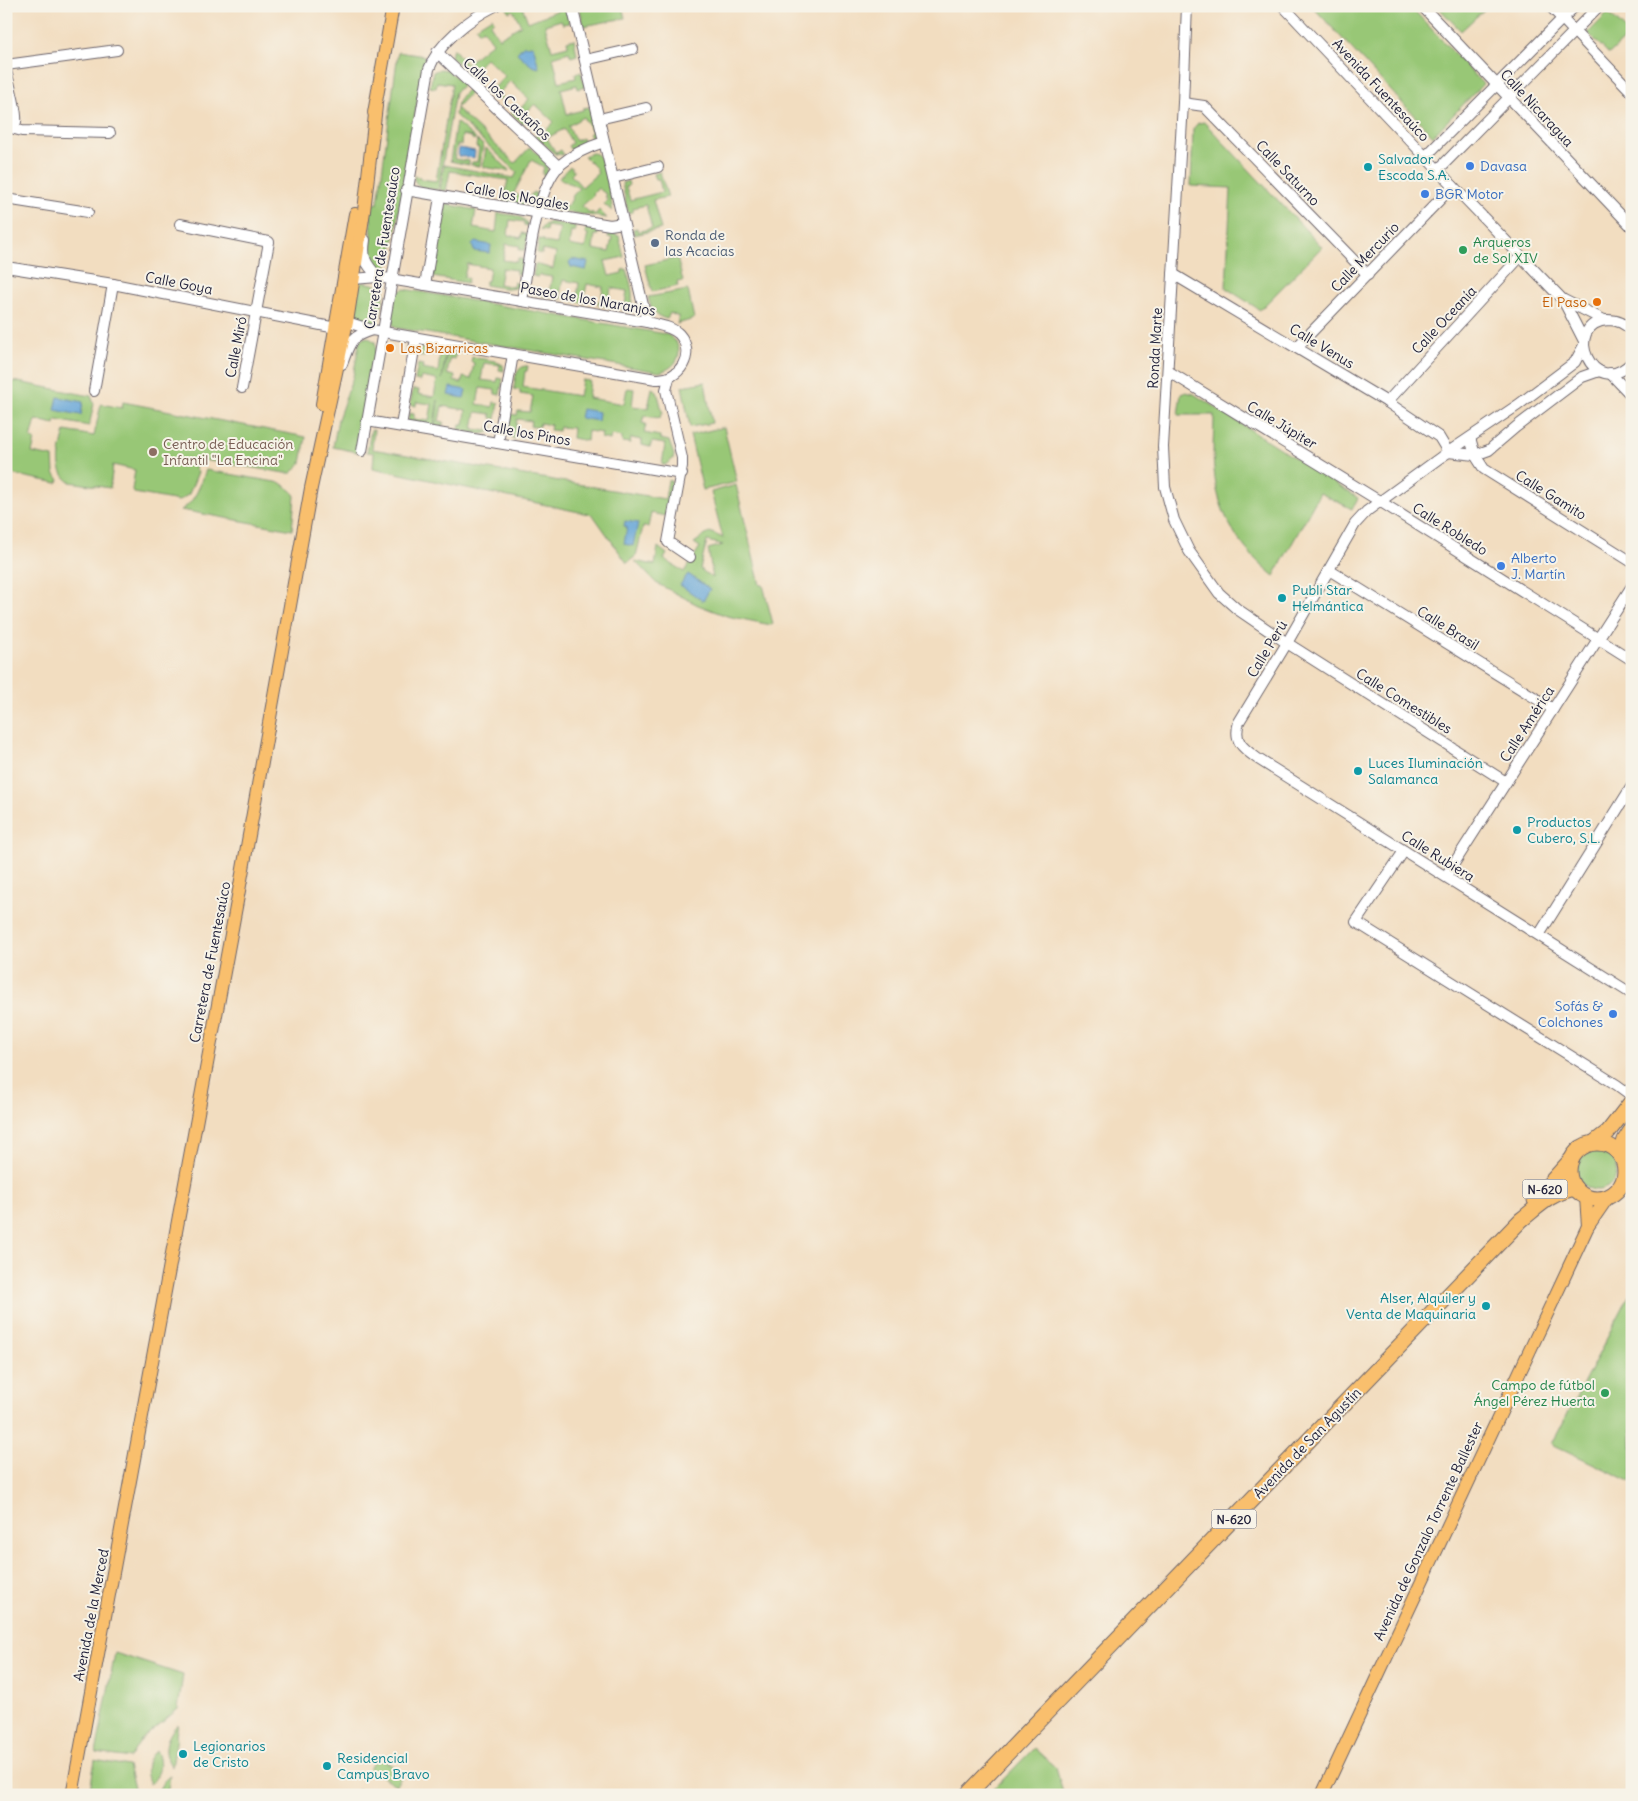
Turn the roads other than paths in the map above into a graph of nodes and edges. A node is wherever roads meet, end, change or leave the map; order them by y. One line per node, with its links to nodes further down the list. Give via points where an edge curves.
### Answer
1 (393, 6): 22 (main road, Carretera de Fuentesaúco)
2 (495, 6): 14 (street, via 463,28)
3 (572, 6): 15 (street)
4 (1187, 6): 21 (street, Ronda Marte)
5 (1283, 6): 28 (street, Avenida Fuentesaúco)
6 (1422, 6): 18 (street, Calle Nicaragua)
7 (1550, 6): 10 (street)
8 (1575, 6): 10 (street)
9 (1599, 6): 11 (street)
10 (1562, 19): 11 (street); 18 (street)
11 (1574, 31): 19 (street); 20 (street)
12 (633, 49): 15 (street)
13 (117, 50): 16 (street)
14 (437, 52): 29 (street, Calle los Castaños); 34 (street, Carretera de Fuentesaúco, via 425,82)
15 (585, 60): 24 (street)
16 (6, 65)
17 (6, 71): 25 (street, via 16,116 16,124)
18 (1497, 85): 20 (street, Calle Nicaragua); 28 (street)
19 (1632, 92)
20 (1508, 98): 31 (street); 42 (street, Calle Nicaragua)
21 (1183, 103): 45 (street, Ronda Marte); 46 (street, Calle Saturno, via 1204,106)
22 (376, 106): 37 (main road, Carretera de Fuentesaúco); 49 (main road, Carretera de Fuentesaúco, via 350,241)
23 (646, 108): 24 (street)
24 (599, 119): 27 (street)
25 (9, 129): 26 (street)
26 (110, 133)
27 (604, 142): 29 (street, via 590,146); 32 (street)
28 (1425, 156): 31 (street, Avenida Fuentesaúco)
29 (559, 166): 39 (street)
30 (658, 167): 32 (street)
31 (1438, 170): 33 (street, Avenida Fuentesaúco)
32 (613, 178): 40 (street)
33 (1453, 186): 43 (street, Avenida Fuentesaúco); 46 (street, Calle Mercurio)
34 (406, 190): 35 (street, Calle los Nogales); 48 (street, Carretera de Fuentesaúco)
35 (440, 196): 39 (street, Calle los Nogales); 51 (street)
36 (6, 199): 38 (street)
37 (364, 210): 47 (street, via 366,237 363,253 367,265); 49 (main road, Carretera de Fuentesaúco)
38 (88, 212)
39 (537, 214): 40 (street, Calle los Nogales, via 610,225); 53 (street)
40 (623, 223): 56 (street)
41 (180, 224): 54 (street, Calle Miró, via 270,242)
42 (1632, 228)
43 (1521, 256): 52 (street, Avenida Fuentesaúco); 74 (street, Calle Oceanía)
44 (6, 267): 50 (street, Calle Goya)
45 (1173, 274): 63 (street, Calle Venus); 66 (street, Ronda Marte)
46 (1368, 274): 63 (street, Calle Mercurio)
47 (378, 277): 48 (street, Paseo de los Naranjos); 49 (street, Paseo de los Naranjos)
48 (392, 279): 51 (street, Paseo de los Naranjos); 60 (street, Carretera de Fuentesaúco)
49 (348, 281): 57 (main road)
50 (113, 284): 54 (street, Calle Goya); 72 (street)
51 (425, 284): 53 (street, Paseo de los Naranjos)
52 (1563, 300): 55 (street, Avenida Fuentesaúco); 62 (street, Avenida Fuentesaúco)
53 (522, 301): 56 (street, Paseo de los Naranjos)
54 (256, 312): 57 (street, Calle Goya, via 331,327); 71 (street, Calle Miró)
55 (1604, 320): 58 (street, Avenida Fuentesaúco); 62 (street, Calle Perú, via 1591,328)
56 (647, 322): 69 (street, Paseo de los Naranjos, via 674,331 685,344 687,356 682,367)
57 (341, 324): 59 (street); 70 (main road, Carretera de Fuentesaúco); 83 (main road, Carretera de Fuentesaúco, via 317,436)
58 (1629, 325)
59 (372, 330): 60 (street); 70 (street, via 358,335 350,343)
60 (384, 332): 61 (street); 75 (street, Carretera de Fuentesaúco)
61 (416, 338): 64 (street); 76 (street)
62 (1584, 344): 67 (street, Avenida Fuentesaúco, via 1588,361); 77 (street, Calle Perú, via 1575,362)
63 (1297, 348): 74 (street, Calle Venus)
64 (513, 354): 69 (street, via 656,380); 78 (street)
65 (1632, 362): 68 (street, via 1619,372)
66 (1168, 371): 84 (street, Calle Júpiter); 90 (street, Ronda Marte, via 1163,447 1165,487 1174,520 1189,551 1219,593)
67 (1599, 371): 68 (street); 81 (street, via 1582,377 1489,450)
68 (1610, 373): 73 (street)
69 (669, 378): 82 (street, via 666,390 682,458)
70 (335, 384): 83 (main road, Carretera de Fuentesaúco)
71 (242, 388)
72 (94, 391)
73 (1632, 396)
74 (1387, 402): 80 (street, Calle Venus, via 1439,437)
75 (367, 420): 76 (street, Calle los Pinos); 79 (street, Carretera de Fuentesaúco)
76 (401, 426): 78 (street, Calle los Pinos)
77 (1470, 438): 80 (street, Calle Perú); 81 (street, Calle Gamito)
78 (498, 442): 82 (street, Calle los Pinos)
79 (362, 450)
80 (1448, 452): 81 (street); 84 (street, Calle Perú)
81 (1475, 454): 86 (street, Calle Gamito, via 1484,468)
82 (682, 474): 85 (street, via 668,542)
83 (311, 488): 111 (main road, Carretera de Fuentesaúco)
84 (1381, 502): 87 (street, Calle Perú, via 1355,524); 89 (street, Calle Robledo)
85 (690, 557)
86 (1632, 562)
87 (1329, 570): 90 (street, Calle Perú); 92 (street, Calle Brasil)
88 (1632, 586): 89 (street, Calle América)
89 (1598, 640): 91 (street, Calle Robledo); 92 (street, Calle América)
90 (1287, 643): 93 (street, Calle Perú, via 1239,722); 94 (street, Calle Comestibles)
91 (1632, 660)
92 (1554, 709): 94 (street, Calle América)
93 (1236, 735): 96 (street, Calle Rubiera, via 1243,748 1258,760)
94 (1506, 782): 97 (street, Calle América)
95 (1632, 786): 98 (street)
96 (1404, 851): 97 (street, Calle Rubiera); 100 (street, via 1356,922)
97 (1446, 876): 98 (street, Calle Rubiera)
98 (1539, 936): 99 (street, Calle Rubiera)
99 (1632, 994)
100 (1632, 1096)
101 (1632, 1101): 103 (highway, via 1608,1132)
102 (1632, 1129): 104 (highway, via 1625,1140)
103 (1594, 1142): 104 (highway, via 1609,1145); 105 (highway, N-620, via 1576,1151)
104 (1625, 1159): 106 (highway)
105 (1571, 1160): 107 (highway, N-620, via 1570,1179); 109 (highway, Avenida de San Agustín / N-620)
106 (1628, 1178): 108 (highway)
107 (1580, 1192): 108 (highway, N-620, via 1593,1199); 109 (highway, Avenida de San Agustín / N-620, via 1558,1192); 110 (main road, Avenida de Gonzalo Torrente Ballester)
108 (1608, 1197): 110 (main road, Avenida de Gonzalo Torrente Ballester)
109 (1521, 1220): 113 (highway, Avenida de San Agustín / N-620)
110 (1588, 1226): 114 (main road, Avenida de Gonzalo Torrente Ballester)
111 (138, 1441): 112 (main road, Avenida de la Merced)
112 (72, 1795)
113 (967, 1795)
114 (1322, 1795)

